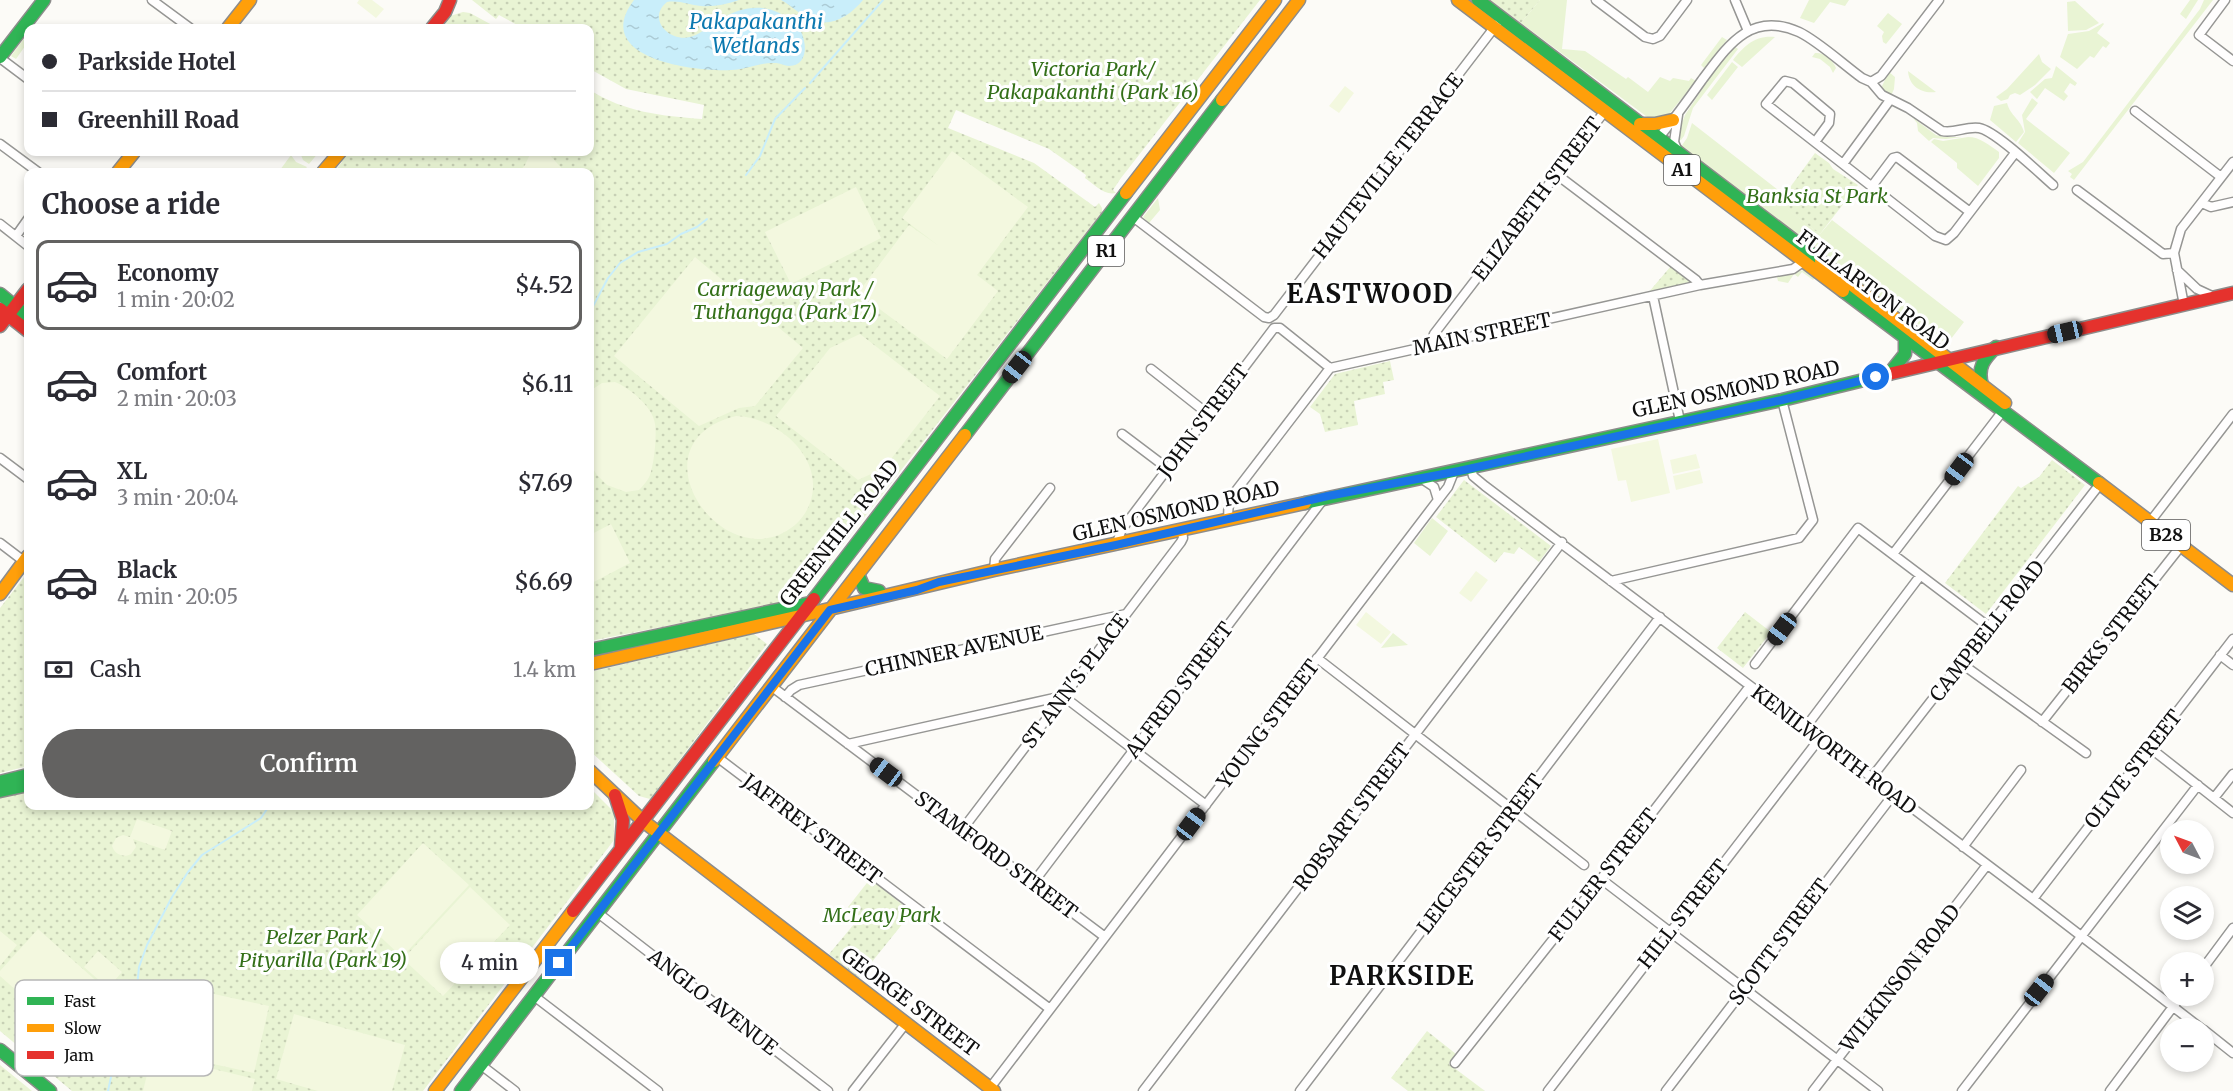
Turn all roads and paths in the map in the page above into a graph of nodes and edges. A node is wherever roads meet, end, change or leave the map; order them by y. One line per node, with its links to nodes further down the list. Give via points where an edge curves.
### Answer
1 (44, 0): 15 (main road)
2 (152, 0): 16 (street)
3 (250, 0): 17 (main road)
4 (450, 0): 18 (main road)
5 (1275, 0): 112 (main road, GREENHILL ROAD / R1)
6 (1299, 0): 48 (main road, GREENHILL ROAD / R1)
7 (1458, 0): 14 (main road, FULLARTON ROAD / A1)
8 (1478, 0): 14 (main road, FULLARTON ROAD / A1)
9 (1596, 0): 10 (street, via 1653,39 1660,36)
10 (1688, 0)
11 (1735, 0): 20 (street)
12 (1939, 0): 24 (street, via 1881,76)
13 (2225, 0): 22 (street, via 2199,35)
14 (1498, 23): 26 (main road, FULLARTON ROAD / A1); 29 (main road, FULLARTON ROAD / A1); 48 (street, HAUTEVILLE TERRACE, via 1269,318)
15 (25, 24)
16 (185, 24)
17 (231, 24)
18 (435, 24)
19 (24, 26): 21 (main road)
20 (1748, 31): 24 (street, via 1774,27 1800,33); 28 (street, via 1726,48)
21 (0, 57): 23 (street)
22 (2233, 61)
23 (24, 76)
24 (1871, 82): 25 (street)
25 (1890, 100): 33 (street, via 1948,133 1979,128 1991,133); 37 (street)
26 (1605, 111): 30 (main road, FULLARTON ROAD / A1); 40 (street, ELIZABETH STREET)
27 (2135, 111): 41 (street)
28 (1676, 116): 29 (main road, via 1654,124); 30 (street); 34 (street, via 1674,142)
29 (1640, 124): 30 (main road, FULLARTON ROAD / A1)
30 (1656, 142): 34 (main road, FULLARTON ROAD / A1); 54 (main road, FULLARTON ROAD / A1)
31 (1815, 142): 31 (street, via 1829,123 1830,114 1793,83 1785,81 1766,104); 37 (street)
32 (0, 144): 38 (street)
33 (2015, 153): 42 (street); 47 (street)
34 (1680, 154): 54 (main road, FULLARTON ROAD / A1)
35 (337, 156): 39 (main road)
36 (2233, 162): 41 (street)
37 (1843, 164): 43 (street)
38 (33, 168)
39 (326, 168)
40 (1556, 174): 56 (street); 68 (street, ELIZABETH STREET, via 1437,330)
41 (2222, 177): 46 (street)
42 (2053, 185)
43 (1872, 186): 47 (street, via 1942,239 1950,237); 47 (street, via 1897,157)
44 (2078, 190): 53 (street, via 2163,254)
45 (2233, 202): 46 (street, via 2211,207)
46 (2202, 203): 53 (street, via 2181,230)
47 (1970, 212)
48 (1133, 217): 104 (main road, GREENHILL ROAD / R1)
49 (0, 224): 51 (street)
50 (24, 225): 51 (street)
51 (16, 236): 52 (street)
52 (24, 243)
53 (2174, 253): 55 (street)
54 (1808, 257): 56 (street, MAIN STREET, via 1793,268); 67 (main road, FULLARTON ROAD / A1); 70 (main road, FULLARTON ROAD / A1)
55 (2177, 270): 61 (street, via 2197,289); 62 (street)
56 (1700, 285): 60 (street, MAIN STREET)
57 (24, 293): 63 (main road)
58 (2233, 293): 61 (main road, GLEN OSMOND ROAD)
59 (0, 294): 63 (main road)
60 (1653, 296): 68 (street, MAIN STREET); 80 (street)
61 (2216, 298): 62 (main road, GLEN OSMOND ROAD)
62 (2184, 305): 69 (main road, GLEN OSMOND ROAD)
63 (8, 310): 64 (main road); 65 (main road); 66 (main road)
64 (24, 316)
65 (0, 326)
66 (24, 327)
67 (1905, 339): 71 (main road, FULLARTON ROAD / A1); 74 (main road, via 1907,353)
68 (1430, 346): 72 (street, MAIN STREET)
69 (1996, 347): 70 (main road, GLEN OSMOND ROAD); 75 (main road, via 1978,369)
70 (1949, 360): 71 (main road, GLEN OSMOND ROAD); 75 (main road, FULLARTON ROAD / B28)
71 (1936, 363): 74 (main road, GLEN OSMOND ROAD); 77 (main road, FULLARTON ROAD / B28)
72 (1330, 368): 78 (street, JOHN STREET, via 1280,328 1274,328); 93 (street, via 1235,492 1229,501)
73 (1151, 369): 78 (street)
74 (1889, 374): 76 (main road, GLEN OSMOND ROAD)
75 (1982, 385): 82 (main road, FULLARTON ROAD / B28)
76 (1782, 400): 80 (main road, GLEN OSMOND ROAD); 106 (street, via 1813,520 1799,538)
77 (2002, 412): 82 (main road, FULLARTON ROAD / B28); 100 (street)
78 (1208, 414): 84 (street, JOHN STREET)
79 (2233, 414): 94 (street)
80 (1680, 421): 85 (main road, GLEN OSMOND ROAD)
81 (1122, 434): 84 (street)
82 (2064, 457): 89 (main road, FULLARTON ROAD / B28)
83 (0, 458): 87 (street)
84 (1167, 468): 98 (street, JOHN STREET, via 1122,528)
85 (1472, 468): 86 (main road, GLEN OSMOND ROAD); 96 (street, KENILWORTH ROAD, via 1475,478)
86 (1454, 472): 88 (main road, GLEN OSMOND ROAD); 92 (street, YOUNG STREET)
87 (24, 476)
88 (1421, 479): 91 (main road, GLEN OSMOND ROAD); 92 (street, via 1434,487)
89 (2100, 484): 94 (main road, FULLARTON ROAD / B28); 117 (street, CAMPBELL ROAD)
90 (1050, 488): 103 (street, via 995,559)
91 (1324, 497): 93 (main road, GLEN OSMOND ROAD); 137 (street, ALFRED STREET)
92 (1438, 500): 121 (street, YOUNG STREET)
93 (1228, 520): 95 (main road, GLEN OSMOND ROAD)
94 (2150, 522): 99 (main road, FULLARTON ROAD / B28)
95 (1182, 530): 98 (main road, GLEN OSMOND ROAD); 114 (street, ST ANN'S PLACE, via 1181,542)
96 (1562, 542): 106 (street, KENILWORTH ROAD); 132 (street, ROBSART STREET)
97 (0, 543): 101 (street)
98 (1116, 545): 103 (main road, GLEN OSMOND ROAD)
99 (2181, 546): 108 (main road, FULLARTON ROAD / B28); 130 (street, BIRKS STREET)
100 (1893, 554): 105 (street); 123 (street, via 1858,528)
101 (24, 557)
102 (24, 563): 110 (main road)
103 (994, 570): 107 (main road, GLEN OSMOND ROAD)
104 (858, 574): 109 (main road, via 864,588); 111 (main road, GREENHILL ROAD / R1)
105 (1920, 576): 117 (street); 131 (street)
106 (1611, 581): 116 (street, KENILWORTH ROAD)
107 (939, 582): 109 (main road, GLEN OSMOND ROAD, via 915,582); 113 (main road, GLEN OSMOND ROAD)
108 (2233, 585)
109 (879, 591): 111 (main road, GLEN OSMOND ROAD)
110 (0, 594)
111 (840, 597): 112 (main road, GLEN OSMOND ROAD); 113 (main road, GREENHILL ROAD / R1)
112 (810, 603): 115 (main road, GREENHILL ROAD / R1); 119 (main road, GLEN OSMOND ROAD)
113 (830, 610): 115 (main road, GLEN OSMOND ROAD); 126 (main road, GREENHILL ROAD / R1)
114 (1126, 614): 128 (street, ST ANN'S PLACE); 129 (street, CHINNER AVENUE, via 799,685)
115 (800, 616): 122 (main road, GLEN OSMOND ROAD); 135 (main road, GREENHILL ROAD / R1)
116 (1660, 617): 127 (street, KENILWORTH ROAD); 153 (street, LEICESTER STREET)
117 (1989, 627): 124 (street, CAMPBELL ROAD)
118 (2233, 639): 120 (street, OLIVE STREET)
119 (594, 649)
120 (2220, 655): 125 (street); 136 (street, OLIVE STREET)
121 (1317, 658): 132 (street); 152 (street, YOUNG STREET)
122 (594, 663)
123 (1755, 664)
124 (1962, 664): 130 (street); 144 (street, CAMPBELL ROAD)
125 (2233, 665)
126 (771, 686): 129 (street, STAMFORD STREET); 139 (main road, GREENHILL ROAD / R1)
127 (1750, 686): 131 (street, KENILWORTH ROAD); 163 (street, FULLER STREET)
128 (1063, 696): 134 (street); 137 (street); 156 (street, ST ANN'S PLACE)
129 (785, 697): 134 (street, STAMFORD STREET)
130 (2042, 722): 138 (street)
131 (1805, 728): 133 (street, KENILWORTH ROAD)
132 (1415, 735): 153 (street); 197 (street, ROBSART STREET)
133 (1820, 738): 144 (street, KENILWORTH ROAD); 169 (street, HILL STREET)
134 (848, 744): 156 (street, STAMFORD STREET)
135 (701, 745): 139 (main road); 155 (main road, GREENHILL ROAD / R1)
136 (2149, 747): 146 (street); 166 (street, OLIVE STREET)
137 (1134, 750): 152 (street); 165 (street, ALFRED STREET)
138 (2086, 753)
139 (717, 757): 157 (main road, GREENHILL ROAD / R1); 177 (street, JAFFREY STREET)
140 (2021, 770): 158 (street)
141 (2233, 774): 151 (street)
142 (594, 775): 149 (main road, GEORGE STREET)
143 (24, 777): 145 (main road)
144 (1872, 777): 150 (street, KENILWORTH ROAD)
145 (0, 782)
146 (2198, 785): 151 (street); 170 (street)
147 (24, 786): 148 (main road)
148 (0, 791)
149 (615, 795): 155 (main road, GEORGE STREET); 159 (main road, via 624,814)
150 (1893, 795): 158 (street, KENILWORTH ROAD); 173 (street, SCOTT STREET)
151 (2214, 798): 154 (street)
152 (1206, 805): 171 (street, YOUNG STREET)
153 (1513, 812): 160 (street); 198 (street, LEICESTER STREET)
154 (2233, 813)
155 (643, 821): 157 (main road, GEORGE STREET); 159 (main road, GREENHILL ROAD / R1)
156 (962, 830): 165 (street, STAMFORD STREET)
157 (659, 833): 164 (main road, GREENHILL ROAD / R1); 180 (main road, GEORGE STREET)
158 (1963, 847): 161 (street, KENILWORTH ROAD)
159 (620, 850): 162 (main road, GREENHILL ROAD / R1)
160 (1584, 865)
161 (1988, 865): 166 (street, KENILWORTH ROAD); 184 (street, WILKINSON ROAD)
162 (605, 870): 164 (main road); 175 (main road, GREENHILL ROAD / R1)
163 (1601, 879): 169 (street); 186 (street, FULLER STREET)
164 (623, 880): 167 (main road, GREENHILL ROAD / R1)
165 (1033, 883): 171 (street, STAMFORD STREET)
166 (2033, 899): 170 (street, KENILWORTH ROAD)
167 (597, 913): 174 (main road, GREENHILL ROAD / R1); 195 (street, ANGLO AVENUE)
168 (2233, 928): 172 (street)
169 (1671, 931): 173 (street); 199 (street, HILL STREET)
170 (2081, 936): 176 (street, KENILWORTH ROAD); 203 (street)
171 (1105, 937): 177 (street, YOUNG STREET)
172 (2214, 953)
173 (1743, 988): 184 (street); 200 (street, SCOTT STREET)
174 (534, 996): 178 (main road, GREENHILL ROAD / R1); 194 (street)
175 (502, 1003): 178 (main road, via 514,1005); 191 (main road, GREENHILL ROAD / R1)
176 (2173, 1007): 179 (street, KENILWORTH ROAD); 204 (street)
177 (1050, 1009): 189 (street, YOUNG STREET)
178 (520, 1015): 187 (main road, GREENHILL ROAD / R1)
179 (2187, 1018)
180 (906, 1023): 189 (main road, GEORGE STREET); 196 (street)
181 (2214, 1038): 183 (street, KENILWORTH ROAD)
182 (0, 1050): 185 (main road)
183 (2233, 1053)
184 (1836, 1059): 201 (street, WILKINSON ROAD); 202 (street)
185 (15, 1062)
186 (1455, 1063)
187 (481, 1065): 192 (main road, GREENHILL ROAD / R1); 193 (street)
188 (32, 1076): 190 (main road)
189 (992, 1089)
190 (50, 1091)
191 (435, 1091)
192 (461, 1091)
193 (515, 1091)
194 (658, 1091)
195 (828, 1091)
196 (854, 1091)
197 (1143, 1091)
198 (1300, 1091)
199 (1548, 1091)
200 (1666, 1091)
201 (1813, 1091)
202 (1878, 1091)
203 (1962, 1091)
204 (2110, 1091)

